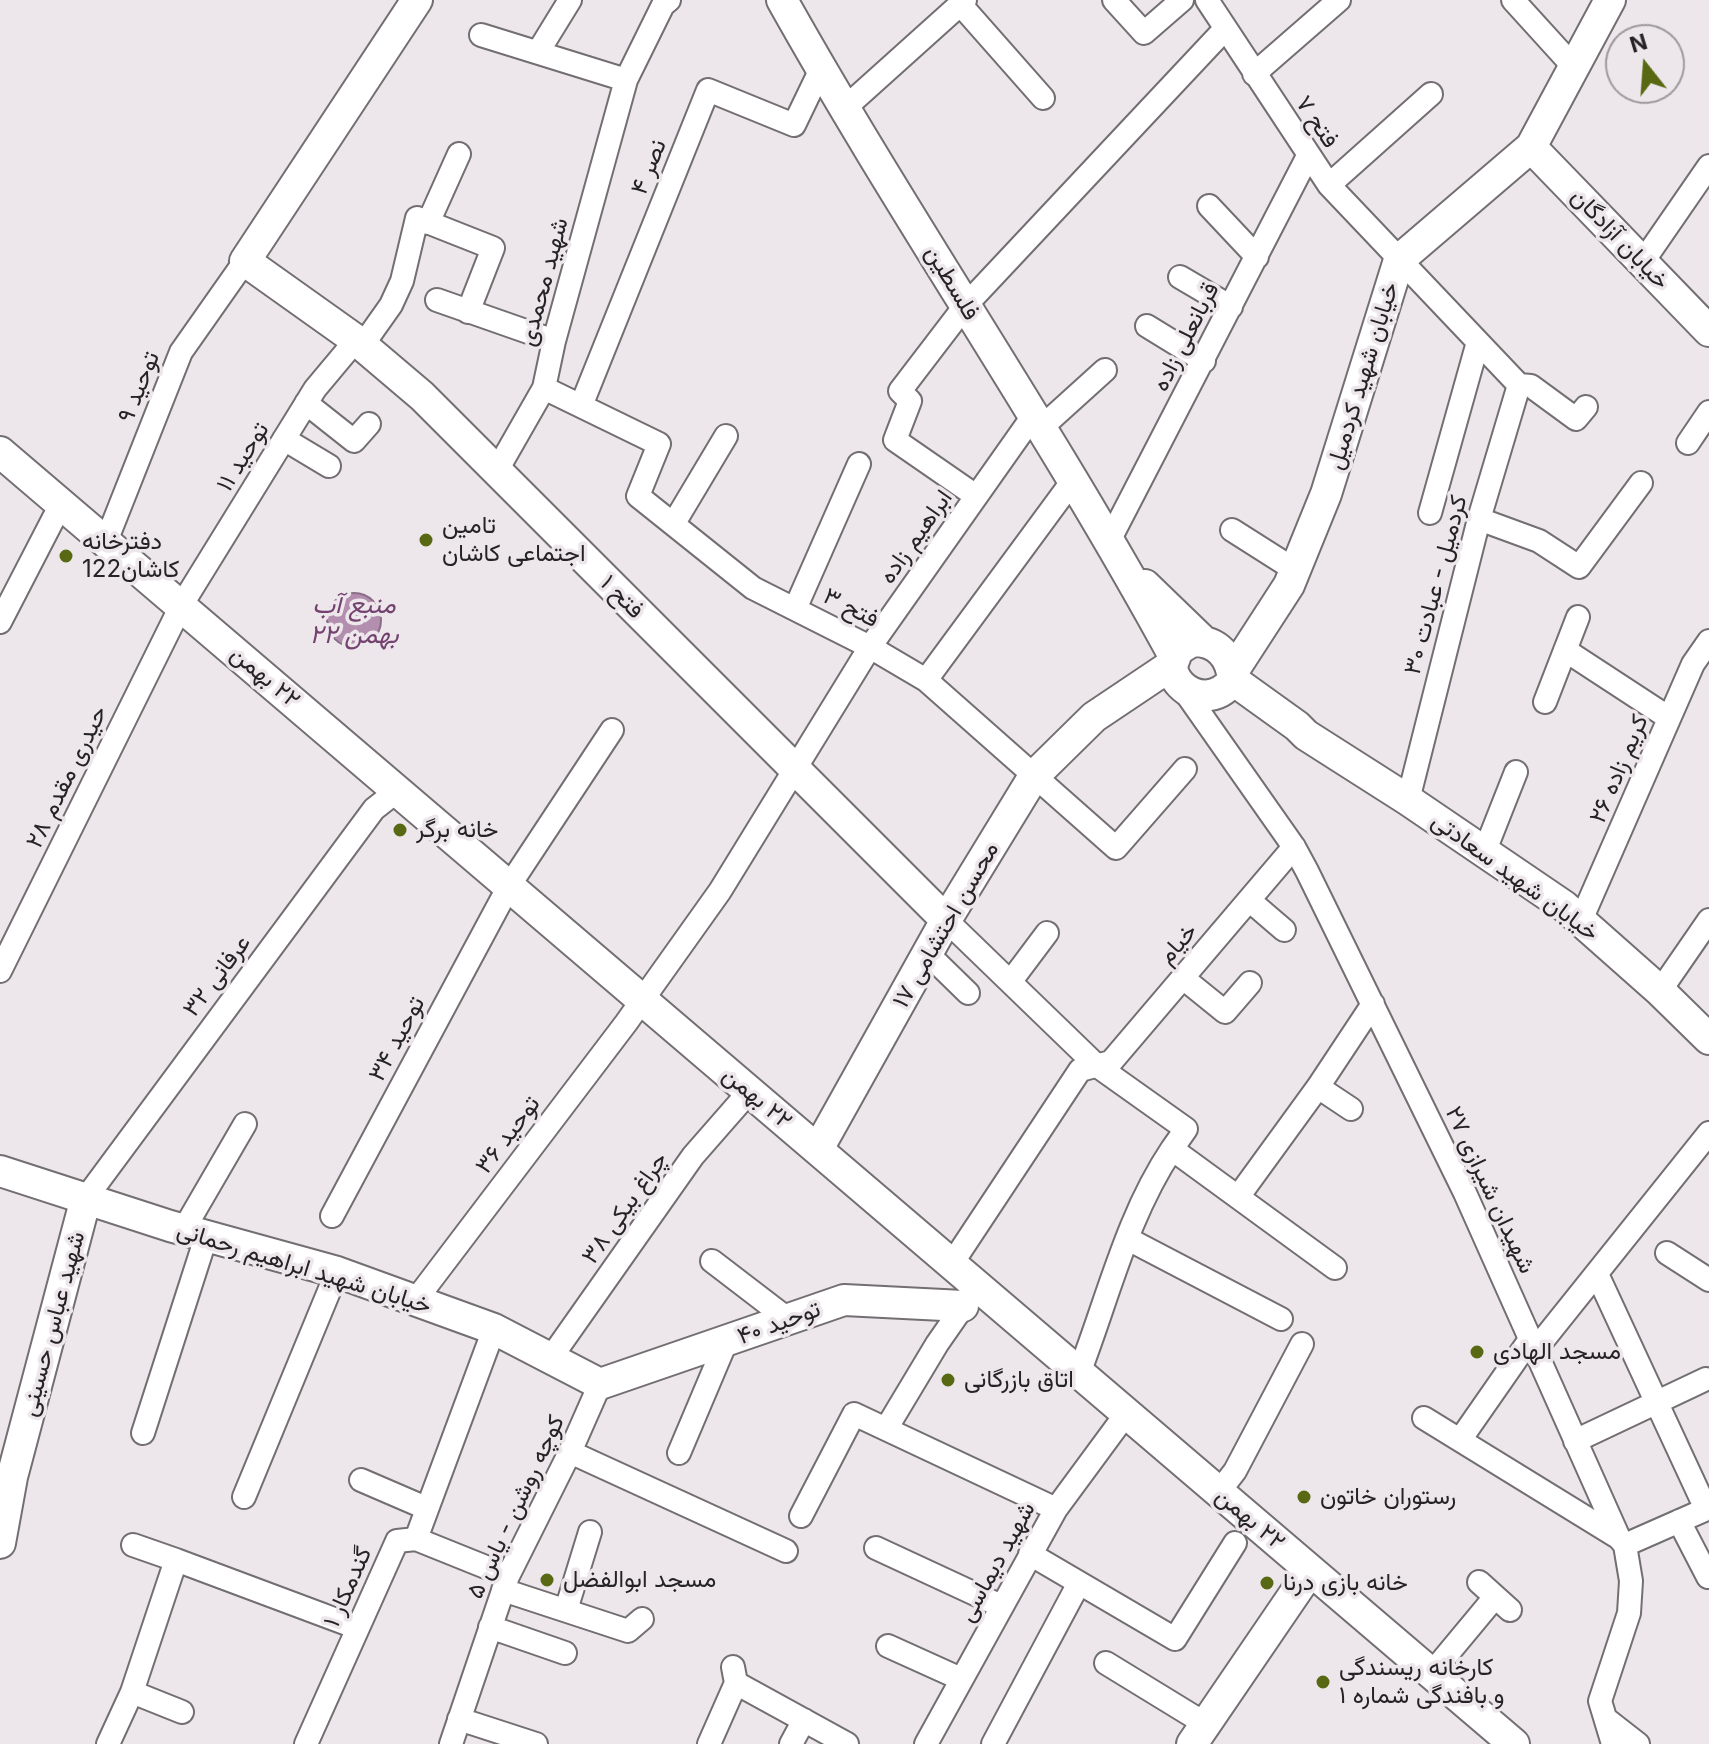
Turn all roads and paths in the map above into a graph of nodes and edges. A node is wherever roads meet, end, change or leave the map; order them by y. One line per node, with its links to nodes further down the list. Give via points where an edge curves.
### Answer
1 (417, 0): 31 (street)
2 (570, 0): 14 (street)
3 (669, 0): 18 (street, شهید محمدی)
4 (782, 0): 16 (street, فلسطین)
5 (1114, 0): 6 (street, via 1144,33)
6 (1182, 0)
7 (1207, 0): 12 (street, فتح ۷)
8 (1339, 0): 17 (street)
9 (1513, 0): 15 (street)
10 (1610, 0): 15 (street, خیابان شهید کردمیل)
11 (963, 2): 20 (street); 21 (street)
12 (1225, 29): 17 (street, فتح ۷); 35 (street)
13 (481, 35): 14 (street)
14 (538, 52): 18 (street)
15 (1573, 66): 22 (street, خیابان شهید کردمیل)
16 (821, 69): 21 (street, فلسطین); 48 (street, نصر ۴, via 794,125 708,90)
17 (1254, 74): 24 (street, فتح ۷)
18 (624, 89): 40 (street, شهید محمدی)
19 (1431, 94): 26 (street)
20 (1043, 98)
21 (846, 107): 35 (street, فلسطین)
22 (1531, 147): 30 (street, خیابان شهید کردمیل); 32 (street, خیابان آزادگان)
23 (459, 154): 28 (street)
24 (1308, 156): 26 (street, فتح ۷); 29 (street, قربانعلی زاده)
25 (1709, 166): 32 (street)
26 (1329, 185): 30 (street, فتح ۷)
27 (1209, 206): 29 (street)
28 (428, 223): 37 (street, via 493,248); 42 (street, توحید ۱۱, via 417,218 391,305)
29 (1257, 257): 36 (street, قربانعلی زاده)
30 (1399, 260): 41 (street, فتح ۷); 70 (street, خیابان شهید کردمیل, via 1326,494)
31 (245, 261): 42 (street, فتح ۱); 68 (street, توحید ۹, via 181,352)
32 (1642, 263): 39 (street, خیابان آزادگان)
33 (1180, 277): 36 (street)
34 (437, 300): 37 (street)
35 (965, 306): 51 (street, فلسطین); 62 (street, via 900,391 910,401 895,440)
36 (1231, 307): 43 (street, قربانعلی زاده)
37 (468, 312): 40 (street)
38 (1147, 326): 43 (street)
39 (1709, 331)
40 (554, 341): 46 (street, شهید محمدی)
41 (1478, 342): 45 (street, فتح ۷); 64 (street)
42 (359, 343): 47 (street, توحید ۱۱); 59 (street, فتح ۱, via 422,396)
43 (1204, 361): 69 (street, قربانعلی زاده)
44 (1105, 370): 51 (street, ابراهیم زاده)
45 (1519, 385): 50 (street, فتح ۷, via 1531,386); 65 (street, کردمیل - عبادت ۳۰)
46 (544, 388): 48 (street); 59 (street, شهید محمدی)
47 (306, 403): 52 (street, via 354,441); 54 (street, توحید ۱۱)
48 (581, 406): 66 (street, فتح ۳, via 659,444 638,496)
49 (1709, 412): 55 (street)
50 (1581, 413)
51 (1038, 422): 60 (street, فلسطین); 62 (street, ابراهیم زاده)
52 (369, 424)
53 (726, 436): 66 (street)
54 (284, 439): 58 (street); 71 (street, توحید ۱۱)
55 (1688, 443)
56 (0, 452): 63 (street, ٢٢ بهمن)
57 (859, 464): 72 (street)
58 (329, 466)
59 (496, 472): 85 (street, فتح ۱)
60 (1074, 479): 69 (street, فلسطین); 80 (street)
61 (1641, 483): 65 (street, via 1579,567 1539,541)
62 (976, 496): 77 (street, ابراهیم زاده)
63 (61, 504): 68 (street, ٢٢ بهمن); 74 (street)
64 (1430, 513)
65 (1479, 519): 90 (street, کردمیل - عبادت ۳۰)
66 (674, 523): 72 (street, فتح ۳, via 730,572)
67 (1232, 530): 70 (street)
68 (105, 544): 71 (street, ٢٢ بهمن)
69 (1116, 552): 76 (street); 79 (street, فلسطین)
70 (1292, 578): 76 (street, via 1255,621 1235,635); 81 (street)
71 (181, 606): 89 (street, ٢٢ بهمن); 101 (street, حیدری مقدم ۲۸)
72 (795, 609): 77 (street, فتح ۳)
73 (1578, 617): 78 (street)
74 (0, 622)
75 (1709, 641): 83 (street, کریم زاده ۲۶)
76 (1208, 642): 79 (street, via 1186,644); 81 (street, via 1226,657)
77 (870, 647): 80 (street, فتح ۳); 85 (street, ابراهیم زاده)
78 (1565, 650): 82 (street); 83 (street)
79 (1177, 670): 81 (street, via 1200,694); 88 (street, محسن احتشامی ۱۷, via 1140,698 1094,717); 91 (street, شهیدان شیرازی ۲۷)
80 (926, 680): 88 (street, فتح ۳)
81 (1228, 681): 90 (street, خیابان شهید سعادتی, via 1265,721 1306,735)
82 (1545, 702)
83 (1669, 718): 96 (street, کریم زاده ۲۶)
84 (612, 730): 93 (street, توحید ۳۴)
85 (795, 769): 95 (street, فتح ۱); 107 (street, توحید ۳۶, via 720,891)
86 (1185, 769): 88 (street, فتح ۳, via 1116,848)
87 (1516, 772): 92 (street)
88 (1034, 776): 95 (street, محسن احتشامی ۱۷)
89 (397, 791): 93 (street, ٢٢ بهمن); 120 (street, عرفانی ۳۲, via 374,809)
90 (1408, 800): 92 (street, خیابان شهید سعادتی)
91 (1294, 847): 94 (street, خیام); 108 (street, شهیدان شیرازی ۲۷)
92 (1484, 853): 96 (street, خیابان شهید سعادتی)
93 (509, 886): 107 (street, ٢٢ بهمن); 121 (street, توحید ۳۴)
94 (1249, 900): 98 (street); 102 (street, خیام)
95 (946, 920): 100 (street, محسن احتشامی ۱۷); 103 (street)
96 (1581, 920): 105 (street, خیابان شهید سعادتی)
97 (1709, 920): 105 (street)
98 (1284, 930)
99 (1047, 933): 103 (street)
100 (927, 953): 106 (street); 116 (street, محسن احتشامی ۱۷)
101 (0, 971)
102 (1183, 978): 104 (street, via 1225,1012); 110 (street, خیام, via 1111,1062)
103 (1011, 981): 110 (street)
104 (1250, 983)
105 (1660, 991): 109 (street, خیابان شهید سعادتی)
106 (968, 993)
107 (642, 1001): 112 (street, ٢٢ بهمن); 132 (street, توحید ۳۶)
108 (1373, 1004): 111 (street); 137 (street, شهیدان شیرازی ۲۷)
109 (1709, 1039)
110 (1096, 1065): 117 (street, via 1186,1129); 126 (street, خیام, via 1080,1070)
111 (1318, 1087): 113 (street); 119 (street)
112 (749, 1092): 116 (street, ٢٢ بهمن); 139 (street, چراغ بیکی ۳۸, via 693,1156)
113 (1351, 1109)
114 (245, 1124): 122 (street)
115 (1704, 1147): 129 (street)
116 (818, 1149): 126 (street, ٢٢ بهمن)
117 (1172, 1149): 119 (street); 123 (street, via 1153,1178)
118 (0, 1171): 120 (street, خیابان شهید ابراهیم رحمانی)
119 (1238, 1197): 127 (street)
120 (86, 1198): 122 (street, خیابان شهید ابراهیم رحمانی); 163 (street, شهید عباس حسینی, via 12,1477)
121 (332, 1216)
122 (195, 1232): 128 (street, خیابان شهید ابراهیم رحمانی); 147 (street)
123 (1128, 1239): 133 (street); 140 (street)
124 (1667, 1253): 130 (street)
125 (712, 1261): 134 (street)
126 (951, 1265): 131 (street, ٢٢ بهمن)
127 (1335, 1268)
128 (337, 1272): 132 (street, خیابان شهید ابراهیم رحمانی); 154 (street)
129 (1597, 1274): 137 (street); 143 (street)
130 (1709, 1280)
131 (970, 1297): 134 (street, توحید ۴۰, via 844,1300); 140 (street, ٢٢ بهمن); 146 (street)
132 (415, 1301): 135 (street, خیابان شهید ابراهیم رحمانی)
133 (1281, 1319)
134 (789, 1320): 136 (street, توحید ۴۰)
135 (494, 1329): 139 (street, خیابان شهید ابراهیم رحمانی); 155 (street)
136 (726, 1342): 142 (street, توحید ۴۰); 151 (street)
137 (1533, 1343): 148 (street); 149 (street, شهیدان شیرازی ۲۷)
138 (1302, 1344): 153 (street, via 1235,1471)
139 (550, 1359): 142 (street, خیابان شهید ابراهیم رحمانی)
140 (1079, 1373): 144 (street, ٢٢ بهمن)
141 (1706, 1379): 143 (street)
142 (600, 1384): 150 (street, کوچه روشن - یاس ۵)
143 (1656, 1401): 149 (street); 157 (street)
144 (1126, 1414): 153 (street, ٢٢ بهمن); 156 (street, شهید دیماسی)
145 (1424, 1418): 148 (street)
146 (886, 1429): 156 (street); 158 (street, via 854,1414)
147 (143, 1433)
148 (1460, 1440): 162 (street)
149 (1575, 1441): 162 (street, شهیدان شیرازی ۲۷)
150 (570, 1452): 167 (street); 172 (street, کوچه روشن - یاس ۵)
151 (679, 1453)
152 (361, 1480): 155 (street)
153 (1218, 1493): 170 (street, ٢٢ بهمن)
154 (244, 1497)
155 (426, 1508): 161 (street)
156 (1056, 1509): 168 (street, شهید دیماسی)
157 (1708, 1509): 159 (street)
158 (801, 1516)
159 (1679, 1521): 162 (street); 171 (street)
160 (590, 1532): 176 (street)
161 (416, 1539): 172 (street); 179 (street, گندمکار ۱, via 397,1541)
162 (1622, 1542): 188 (street, شهیدان شیرازی ۲۷, via 1631,1581 1629,1613 1600,1701)
163 (0, 1543)
164 (1235, 1543): 173 (street, via 1175,1639)
165 (133, 1545): 169 (street)
166 (876, 1548): 175 (street)
167 (786, 1551)
168 (1030, 1554): 173 (street); 175 (street, شهید دیماسی)
169 (176, 1560): 179 (street); 185 (street)
170 (1310, 1571): 183 (street, ٢٢ بهمن); 190 (street)
171 (1708, 1577)
172 (505, 1583): 176 (street); 178 (street, کوچه روشن - یاس ۵)
173 (1079, 1583): 199 (street)
174 (1495, 1596): 183 (street)
175 (1001, 1606): 184 (street, شهید دیماسی)
176 (566, 1610): 177 (street)
177 (635, 1625)
178 (490, 1627): 181 (street); 187 (street, کوچه روشن - یاس ۵)
179 (358, 1628): 192 (street, گندمکار ۱)
180 (888, 1646): 184 (street)
181 (565, 1653)
182 (1106, 1663): 190 (street)
183 (1431, 1674): 200 (street, ٢٢ بهمن)
184 (961, 1679): 198 (street, شهید دیماسی)
185 (132, 1692): 186 (street); 191 (street)
186 (182, 1712)
187 (459, 1719): 193 (street, کوچه روشن - یاس ۵); 194 (street)
188 (1606, 1719): 201 (street, شهیدان شیرازی ۲۷); 202 (street)
189 (804, 1720): 195 (street, via 734,1675); 196 (street); 197 (street)
190 (1198, 1734)
191 (108, 1744)
192 (306, 1744)
193 (451, 1744)
194 (536, 1744)
195 (709, 1744)
196 (791, 1744)
197 (847, 1744)
198 (926, 1744)
199 (993, 1744)
200 (1514, 1744)
201 (1613, 1744)
202 (1638, 1744)

